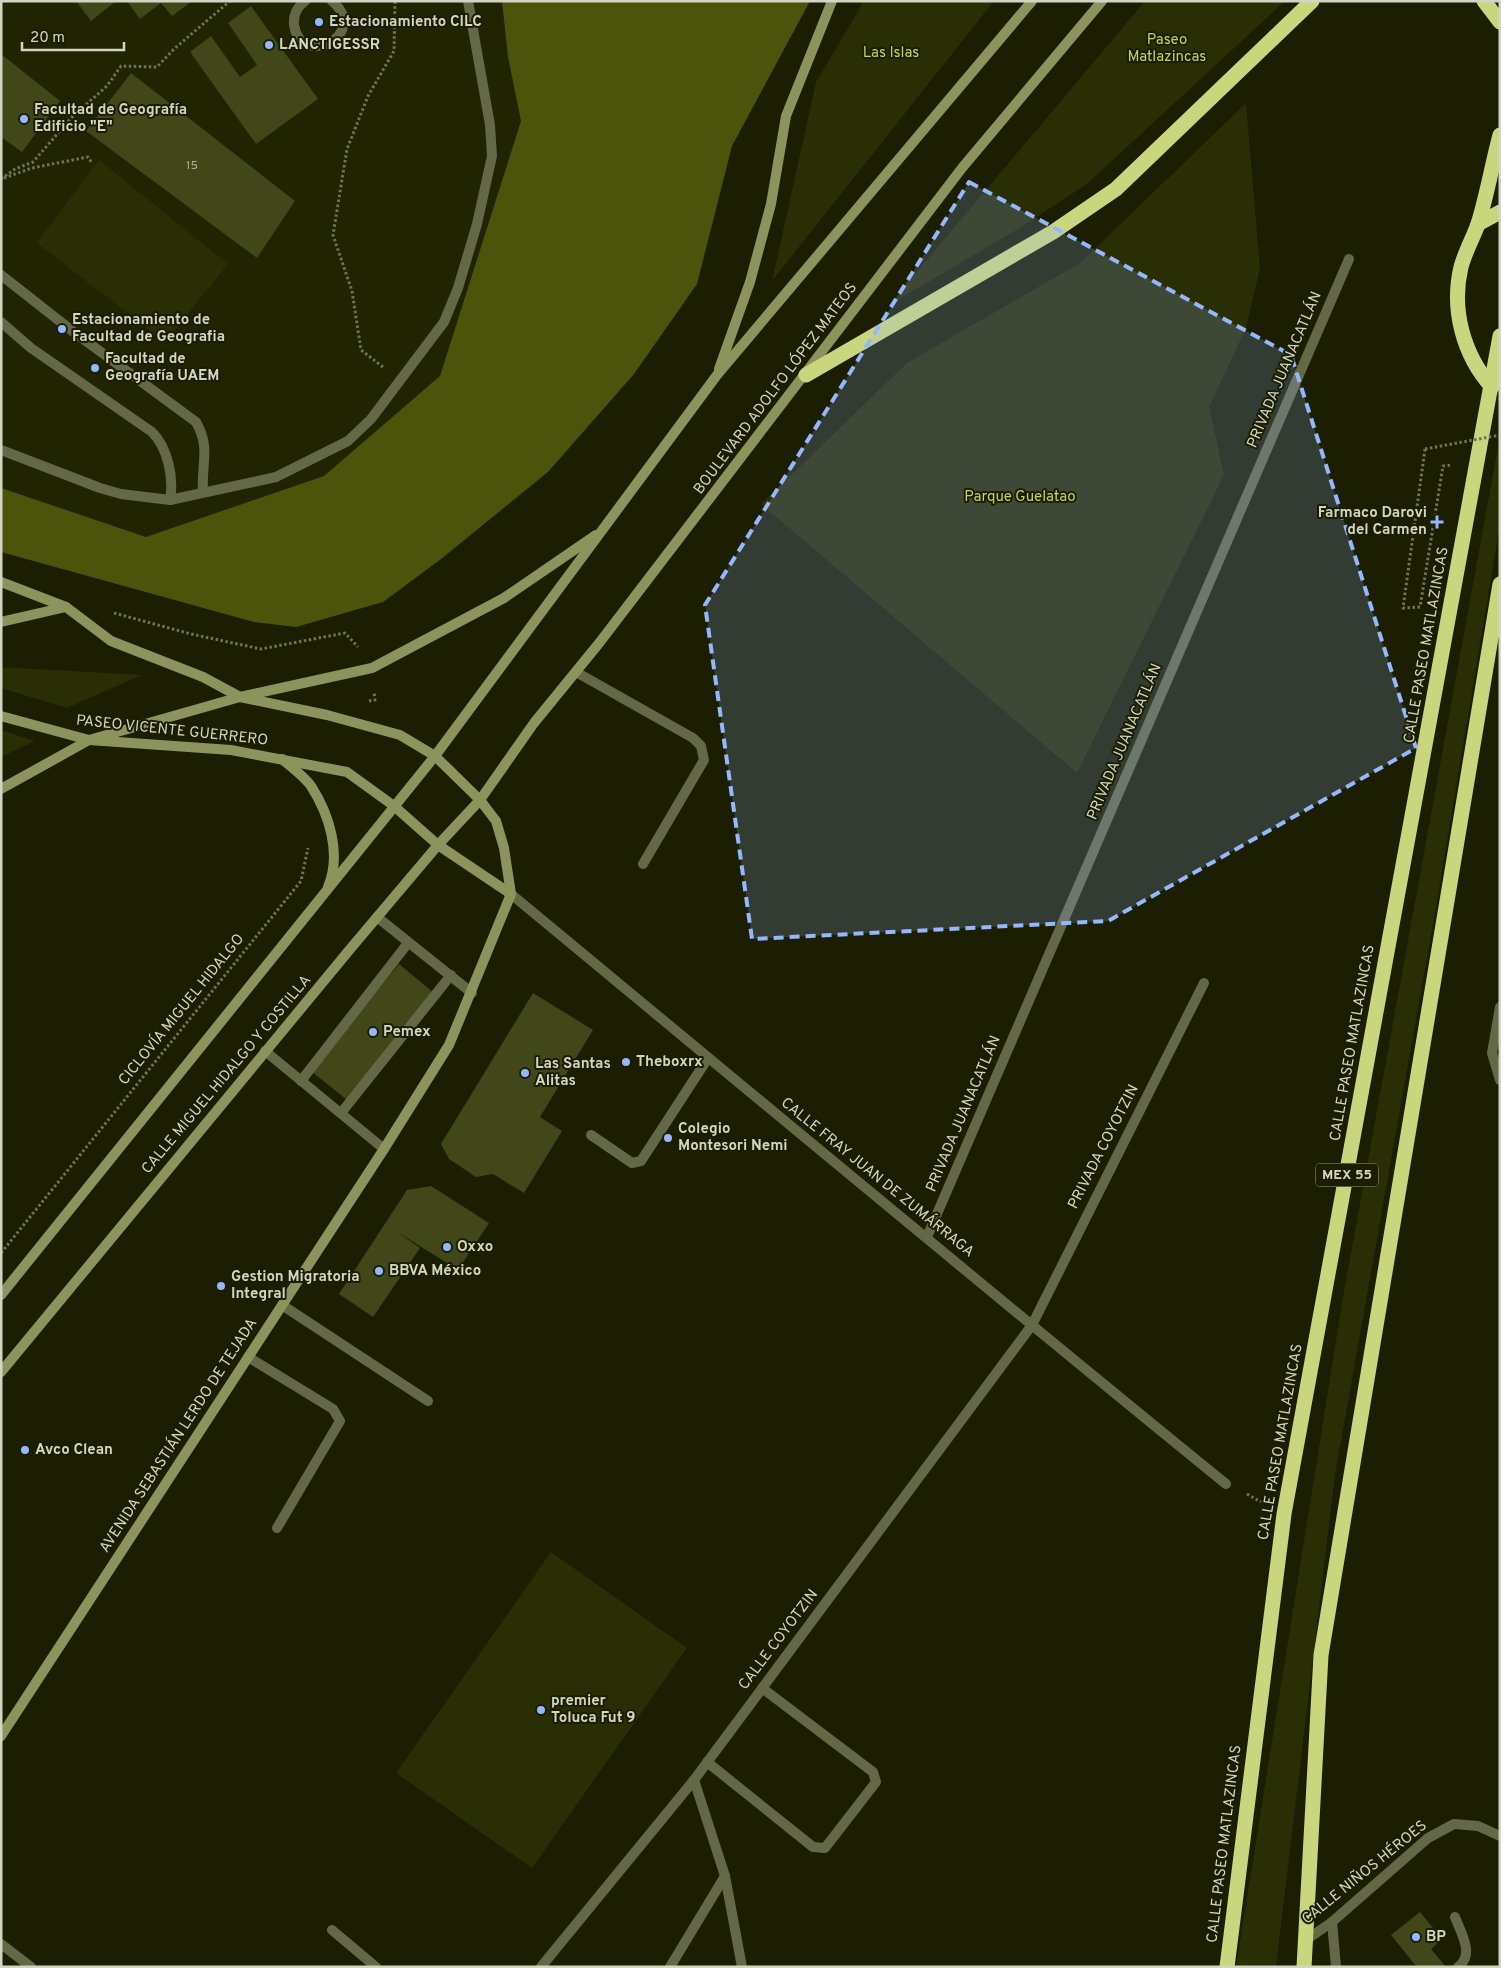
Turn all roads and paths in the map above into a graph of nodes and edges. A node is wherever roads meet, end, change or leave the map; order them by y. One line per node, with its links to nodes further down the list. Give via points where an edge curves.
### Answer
1 (230, 1): 14 (path, via 157,67 121,66 107,86 72,117 33,162 15,168)
2 (305, 1): 3 (street, via 296,12 295,28 304,42 319,47 334,41 343,28 341,12)
3 (332, 1)
4 (395, 1): 23 (path, via 394,52 368,96 348,149 333,235 352,291 361,350)
5 (468, 1): 23 (street, via 490,125 492,156 458,288 444,322)
6 (832, 1): 21 (main road, via 786,116 769,213 750,282)
7 (1032, 1): 21 (main road)
8 (1102, 1): 22 (main road, BOULEVARD ADOLFO LÓPEZ MATEOS, via 962,168)
9 (1312, 1): 22 (highway, via 1116,189 1053,232)
10 (1484, 1): 11 (highway)
11 (1500, 22)
12 (1500, 135): 16 (highway)
13 (92, 163): 14 (path, via 88,157 32,168)
14 (1, 179)
15 (1500, 212): 16 (highway)
16 (1478, 224): 24 (highway, via 1462,266 1458,310 1461,332 1470,354 1481,376)
17 (1349, 259): 62 (street, PRIVADA JUANACATLÁN)
18 (1, 275): 28 (street, via 196,422 203,435 206,455)
19 (1, 322): 29 (street, via 31,348 163,442 172,487)
20 (1500, 336): 24 (highway, CALLE PASEO MATLAZINCAS / MEX 55)
21 (717, 375): 30 (main road)
22 (806, 375): 35 (main road, BOULEVARD ADOLFO LÓPEZ MATEOS)
23 (401, 381): 28 (street, via 371,419 348,441 276,477)
24 (1492, 387): 88 (highway, CALLE PASEO MATLAZINCAS / MEX 55, via 1284,1514)
25 (1500, 435): 27 (path, bridge, via 1425,449 1403,608 1420,607)
26 (1, 450): 29 (street, via 100,488)
27 (1443, 466)
28 (203, 491): 29 (street)
29 (170, 500)
30 (603, 530): 36 (main road, via 504,598 372,668); 39 (main road)
31 (1, 582): 33 (main road)
32 (1500, 584): 81 (highway, MEX 55, via 1321,1655)
33 (66, 607): 34 (main road); 36 (main road, via 111,641 203,678)
34 (1, 622)
35 (576, 672): 42 (main road, BOULEVARD ADOLFO LÓPEZ MATEOS, via 534,723); 46 (street, via 693,738 701,746 704,760)
36 (240, 697): 38 (main road); 39 (main road, via 400,735)
37 (1, 716): 38 (main road, PASEO VICENTE GUERRERO)
38 (88, 740): 40 (main road, PASEO VICENTE GUERRERO, via 231,750); 41 (main road)
39 (435, 756): 42 (main road); 43 (main road)
40 (281, 759): 43 (main road, PASEO VICENTE GUERRERO, via 347,772); 48 (main road, via 310,784 330,829 334,864)
41 (1, 789)
42 (480, 800): 45 (main road, CALLE MIGUEL HIDALGO Y COSTILLA); 47 (main road, via 496,821)
43 (394, 806): 45 (main road, PASEO VICENTE GUERRERO); 48 (main road)
44 (307, 840): 63 (path, CICLOVÍA MIGUEL HIDALGO, via 301,881)
45 (438, 845): 47 (main road, PASEO VICENTE GUERRERO); 49 (main road, CALLE MIGUEL HIDALGO Y COSTILLA)
46 (643, 864)
47 (511, 894): 53 (main road, AVENIDA SEBASTIÁN LERDO DE TEJADA); 56 (street, CALLE FRAY JUAN DE ZUMÁRRAGA)
48 (324, 897): 64 (main road)
49 (377, 917): 50 (street); 55 (main road, CALLE MIGUEL HIDALGO Y COSTILLA)
50 (408, 943): 51 (street); 58 (street)
51 (451, 976): 53 (street); 59 (street)
52 (1204, 983): 66 (street, PRIVADA COYOTZIN)
53 (472, 993): 61 (main road, AVENIDA SEBASTIÁN LERDO DE TEJADA, via 449,1045)
54 (1500, 1006): 57 (street, via 1492,1053)
55 (265, 1051): 58 (street); 68 (main road, CALLE MIGUEL HIDALGO Y COSTILLA)
56 (708, 1058): 60 (street, via 641,1161 632,1163); 62 (street, CALLE FRAY JUAN DE ZUMÁRRAGA)
57 (1500, 1080)
58 (301, 1081): 59 (street)
59 (341, 1113): 61 (street)
60 (591, 1135)
61 (384, 1149): 65 (main road, AVENIDA SEBASTIÁN LERDO DE TEJADA)
62 (927, 1237): 66 (street, CALLE FRAY JUAN DE ZUMÁRRAGA)
63 (1, 1253)
64 (1, 1295)
65 (282, 1305): 67 (main road, AVENIDA SEBASTIÁN LERDO DE TEJADA); 69 (street)
66 (1032, 1325): 70 (street, CALLE FRAY JUAN DE ZUMÁRRAGA); 72 (street, CALLE COYOTZIN)
67 (248, 1357): 71 (street, via 333,1409 340,1421); 73 (main road, AVENIDA SEBASTIÁN LERDO DE TEJADA)
68 (1, 1372)
69 (428, 1401)
70 (1226, 1484)
71 (277, 1528)
72 (762, 1688): 74 (street, CALLE COYOTZIN); 74 (street, via 874,1772 876,1782 825,1848 813,1847)
73 (1, 1736)
74 (707, 1762): 75 (street, CALLE COYOTZIN)
75 (694, 1780): 77 (street); 85 (street, CALLE COYOTZIN)
76 (1500, 1836): 79 (street, CALLE NIÑOS HÉROES, via 1478,1826 1454,1824 1428,1838)
77 (725, 1876): 86 (street); 87 (street)
78 (1456, 1918): 91 (street, via 1468,1954)
79 (1332, 1922): 81 (street, CALLE NIÑOS HÉROES); 90 (street)
80 (332, 1930): 84 (street)
81 (1306, 1940): 89 (highway, MEX 55)
82 (1, 1944): 83 (street)
83 (31, 1967)
84 (376, 1967)
85 (541, 1967)
86 (670, 1967)
87 (742, 1967)
88 (1227, 1967)
89 (1304, 1967)
90 (1336, 1967)
91 (1458, 1967)

